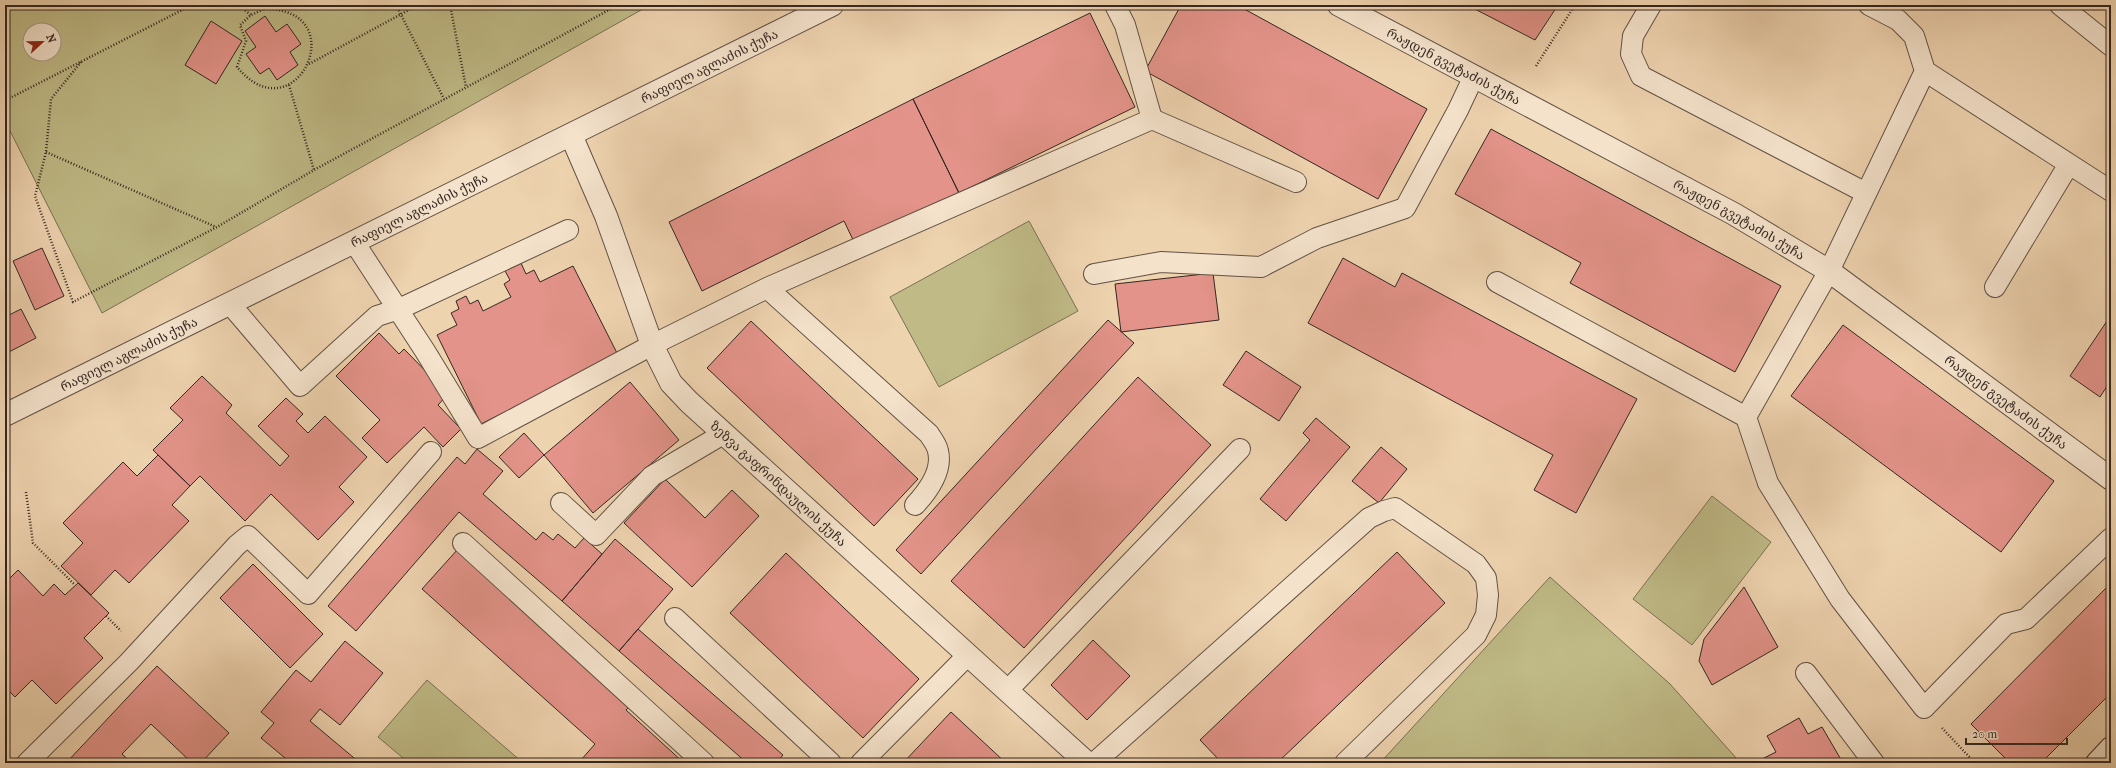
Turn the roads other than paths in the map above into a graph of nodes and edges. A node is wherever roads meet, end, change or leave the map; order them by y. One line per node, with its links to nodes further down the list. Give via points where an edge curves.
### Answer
1 (832, 5): 11 (street, რაფიელ აგლაძის ქუჩა)
2 (1115, 5): 10 (lane, via 1125,25)
3 (1339, 5): 9 (street, რაჟდენ გვეტაძის ქუჩა)
4 (1650, 5): 15 (lane, via 1633,36 1631,54 1641,76)
5 (1869, 5): 8 (lane, via 1898,20 1914,36)
6 (2065, 7): 7 (lane)
7 (2111, 46)
8 (1925, 71): 12 (lane); 15 (lane)
9 (1474, 76): 18 (street, რაჟდენ გვეტაძის ქუჩა, via 1734,214); 19 (lane, via 1405,208 1317,238 1261,267 1161,262)
10 (1152, 119): 13 (lane); 21 (lane)
11 (570, 135): 17 (street, რაფიელ აგლაძის ქუჩა); 25 (street, ზეზვა გაფრინდაულის ქუჩა, via 606,216)
12 (2069, 164): 14 (lane); 22 (lane)
13 (1296, 182)
14 (2111, 192)
15 (1866, 193): 18 (lane)
16 (568, 230): 24 (lane)
17 (354, 242): 23 (street, რაფიელ აგლაძის ქუჩა); 24 (lane)
18 (1829, 272): 27 (lane); 31 (street, რაჟდენ გვეტაძის ქუჩა)
19 (1094, 274)
20 (1497, 282): 27 (lane)
21 (767, 288): 25 (lane); 33 (lane, via 929,434 938,450 938,468 926,493)
22 (1996, 288)
23 (230, 304): 24 (lane, via 300,386 377,316); 26 (street, რაფიელ აგლაძის ქუჩა)
24 (399, 309): 25 (lane, via 478,438)
25 (652, 345): 28 (street, ზეზვა გაფრინდაულის ქუჩა, via 671,383)
26 (5, 416)
27 (1746, 417): 34 (lane, via 1768,483 1840,599 1924,708 2006,624 2026,619)
28 (723, 434): 32 (lane, via 652,476 596,535); 37 (street, ზეზვა გაფრინდაულის ქუჩა)
29 (1240, 449): 39 (lane)
30 (431, 452): 42 (lane, via 308,594 248,536 129,662)
31 (2111, 479)
32 (561, 503)
33 (915, 505)
34 (2111, 538)
35 (463, 543): 43 (lane)
36 (675, 618): 44 (lane)
37 (968, 656): 39 (street, ზეზვა გაფრინდაულის ქუჩა); 45 (lane)
38 (1806, 673): 47 (lane)
39 (1007, 691): 41 (street, ზეზვა გაფრინდაულის ქუჩა)
40 (2111, 748): 48 (street)
41 (1081, 761): 46 (lane, via 1369,518 1384,510 1395,508 1476,564 1486,578 1486,615 1476,635)
42 (27, 763)
43 (704, 763)
44 (831, 763)
45 (862, 763)
46 (1345, 763)
47 (1874, 763)
48 (2097, 763)

